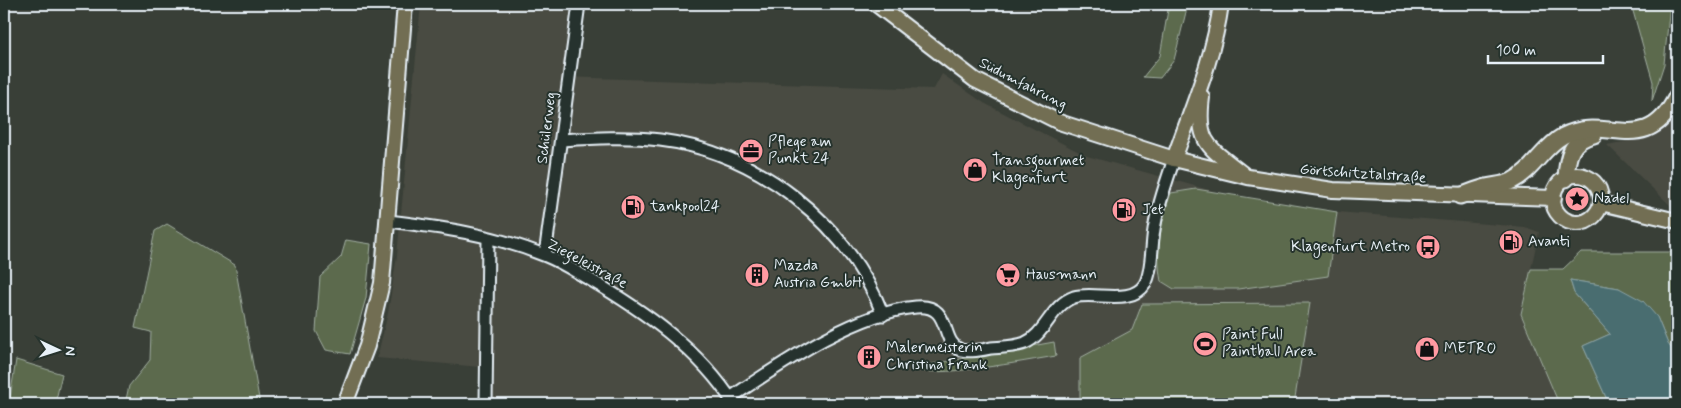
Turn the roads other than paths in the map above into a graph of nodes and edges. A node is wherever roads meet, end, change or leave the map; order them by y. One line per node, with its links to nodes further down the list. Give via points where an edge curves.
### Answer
1 (405, 4): 6 (main road)
2 (412, 4): 6 (main road)
3 (579, 4): 10 (street, Schülerweg)
4 (876, 4): 11 (main road, Südumfahrung, via 975,80 1059,122)
5 (1221, 4): 7 (main road)
6 (402, 45): 17 (main road)
7 (1205, 70): 11 (main road); 12 (main road, via 1200,112 1202,135 1214,150)
8 (1677, 96): 9 (highway, via 1661,121 1638,131)
9 (1613, 132): 13 (highway, via 1587,136 1577,142 1566,160); 14 (highway, via 1581,130 1564,135 1512,181)
10 (561, 140): 20 (street, Schülerweg); 21 (street, via 628,138 678,144 724,158 770,180 809,208 839,240 867,278)
11 (1174, 159): 12 (main road, Görtschitztalstraße); 21 (street, via 1155,223 1148,276 1145,285 1137,292 1126,296 1073,298 1059,306 1036,335 1025,343 987,349 961,350 953,344 940,315 930,308 916,307)
12 (1248, 177): 14 (main road, Görtschitztalstraße, via 1333,190)
13 (1566, 179): 15 (main road, via 1555,190); 16 (main road, via 1580,176 1594,182)
14 (1460, 196): 15 (main road, Görtschitztalstraße)
15 (1554, 198): 16 (main road, via 1559,215 1574,223 1591,219)
16 (1601, 203): 18 (main road)
17 (387, 221): 19 (street, Ziegeleistraße, via 452,228); 23 (main road, via 376,314 368,346)
18 (1677, 221)
19 (488, 238): 20 (street, Ziegeleistraße); 24 (street)
20 (545, 255): 22 (street, Ziegeleistraße, via 609,291 665,330 703,366)
21 (883, 315): 22 (street, via 806,348)
22 (732, 401)
23 (345, 404)
24 (486, 404)

